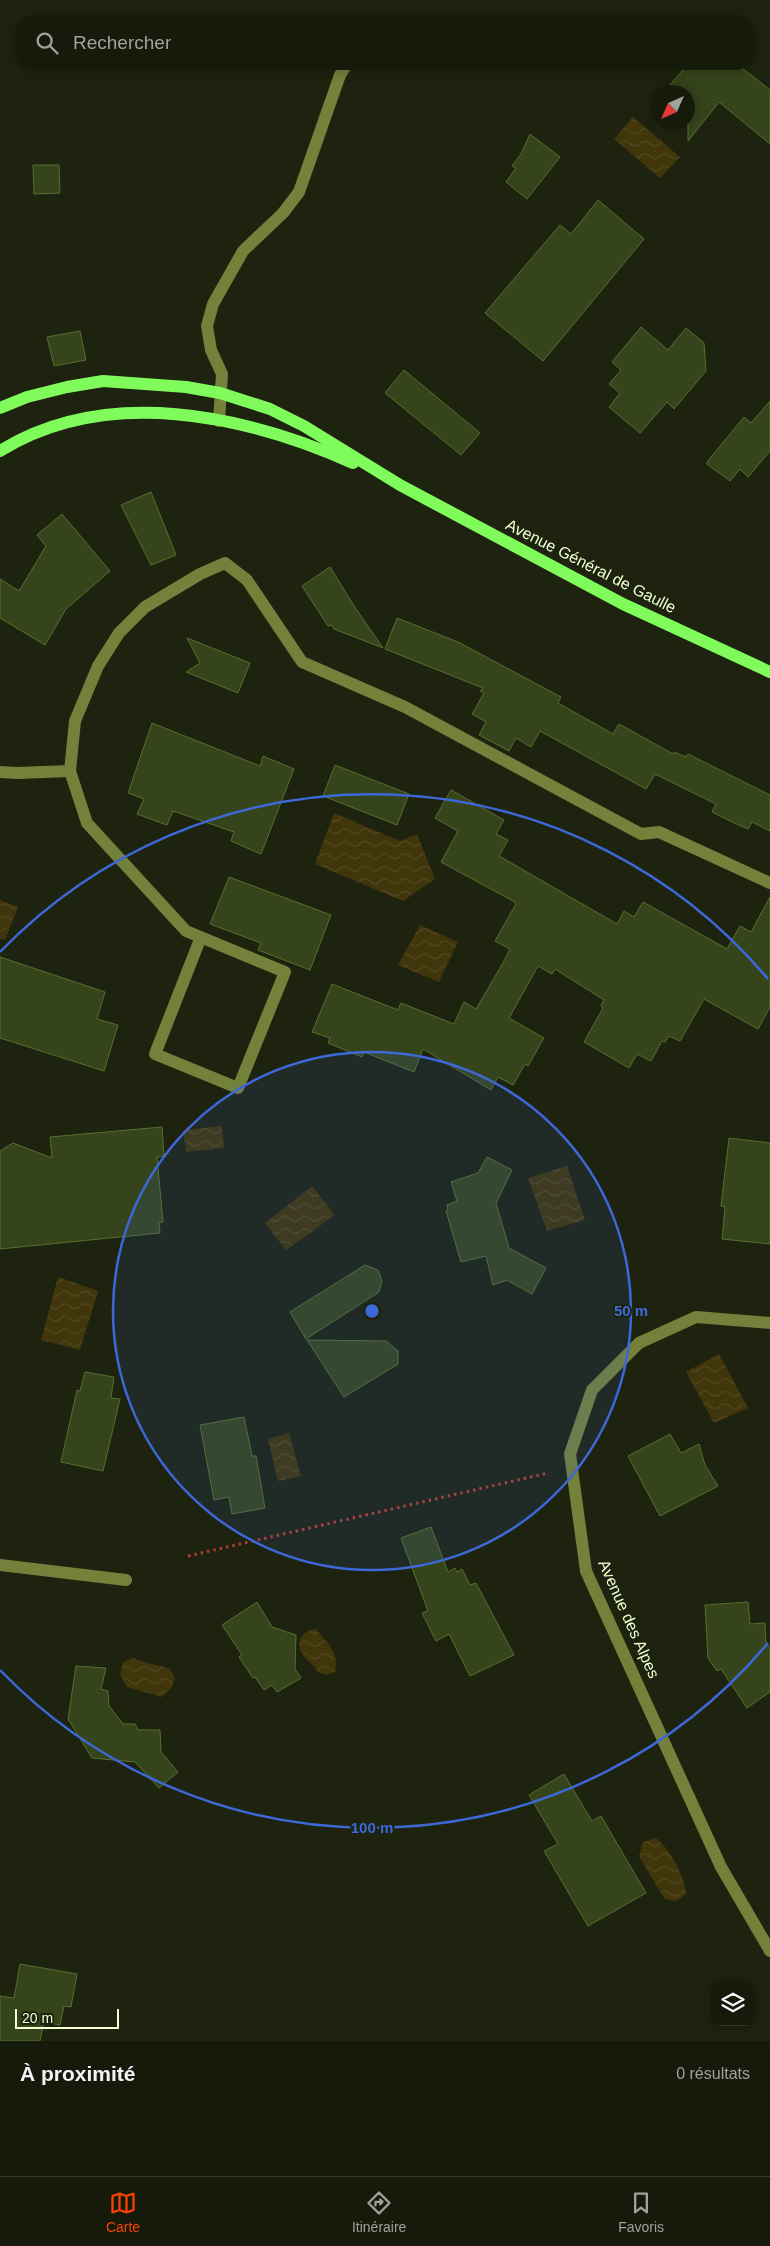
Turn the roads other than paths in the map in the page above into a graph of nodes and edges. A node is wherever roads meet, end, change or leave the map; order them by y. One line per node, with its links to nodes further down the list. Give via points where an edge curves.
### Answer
1 (343, 70): 2 (street, via 299,192 243,251 213,304 207,326 211,350 222,374)
2 (220, 393): 3 (main road, Avenue Général de Gaulle, via 186,386 103,381 27,397); 4 (street); 6 (main road, Avenue Général de Gaulle, via 304,426)
3 (0, 408)
4 (218, 421): 5 (main road, Avenue Général de Gaulle, via 160,413 108,414 57,424); 6 (main road, Avenue Général de Gaulle, via 289,438)
5 (0, 450)
6 (400, 485): 7 (main road, Avenue Général de Gaulle, via 623,604)
7 (770, 672)
8 (70, 771): 9 (street); 10 (street, via 75,721 98,666 119,633 145,607 225,563 247,580 302,662 405,707 641,834 659,832); 11 (street, via 87,823 186,931)
9 (0, 772)
10 (770, 883)
11 (201, 937): 11 (street, via 155,1054 238,1088 285,972)
12 (770, 1323): 15 (street, Avenue des Alpes, via 696,1317 639,1343 592,1390 570,1454 586,1571 721,1866)
13 (0, 1565): 14 (street)
14 (126, 1580)
15 (770, 1951)

